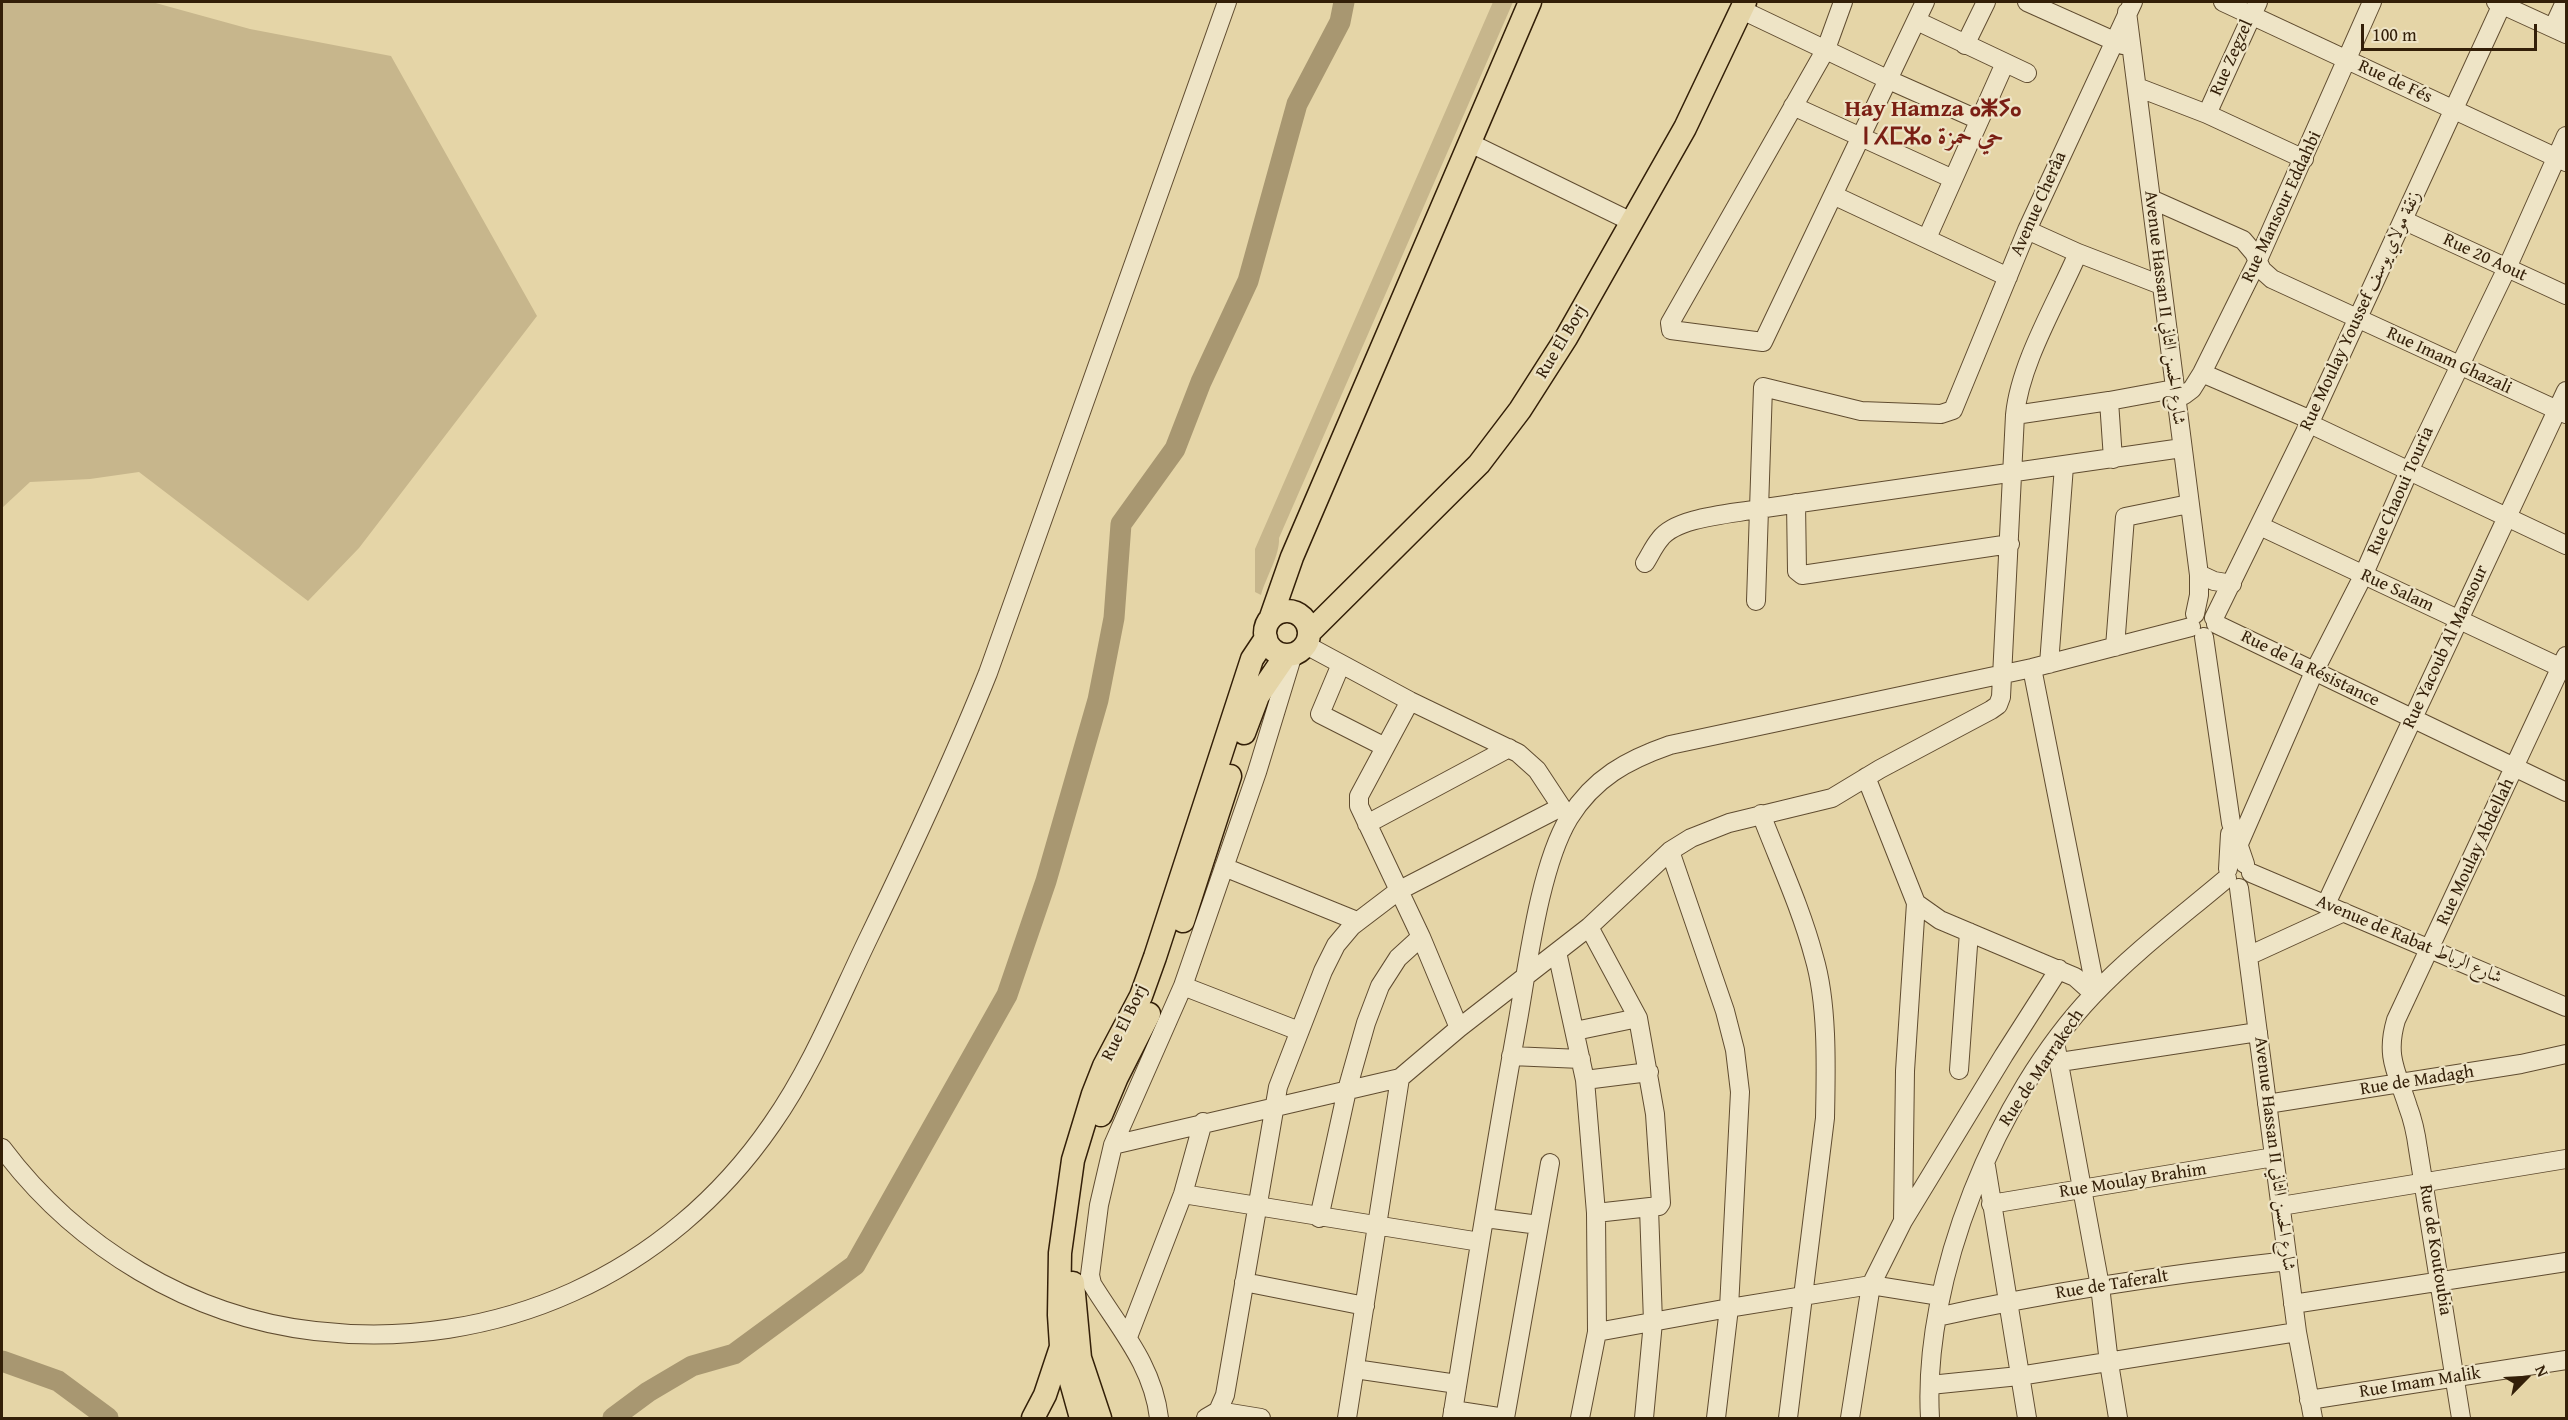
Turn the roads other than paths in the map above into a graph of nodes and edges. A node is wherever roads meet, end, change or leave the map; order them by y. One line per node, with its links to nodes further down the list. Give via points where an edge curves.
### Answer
1 (1227, 2): 134 (street, via 958,749 795,1088 749,1156 693,1215 636,1258 592,1284 517,1315 429,1333 340,1334 265,1322 202,1302 159,1282 102,1247 65,1218)
2 (1530, 2): 31 (main road, Rue El Borj)
3 (1843, 2): 18 (street)
4 (1925, 2): 14 (street)
5 (1986, 2): 17 (street)
6 (2027, 2): 16 (street)
7 (2223, 2): 13 (street, Rue de Fés)
8 (2372, 2): 20 (street, Rue Mansour Eddahbi)
9 (2501, 2): 15 (street); 26 (street, Rue Moulay Youssef زنقة مولاي يوسف)
10 (2565, 2): 15 (street)
11 (2129, 5): 16 (street, Avenue Cherâa); 19 (street, Avenue Hassan II شارع الحسن الثاني)
12 (1743, 6): 18 (street); 38 (main road, Rue El Borj, via 1685,128)
13 (2255, 8): 20 (street, Rue de Fés); 27 (street, Rue Zegzel)
14 (1917, 21): 17 (street); 23 (street)
15 (2560, 31)
16 (2114, 41): 19 (street); 39 (street, Avenue Cherâa)
17 (1965, 45): 21 (street)
18 (1826, 49): 23 (street); 25 (street)
19 (2132, 49): 24 (street, Avenue Hassan II شارع الحسن الثاني)
20 (2347, 59): 26 (street, Rue de Fés); 32 (street, Rue Mansour Eddahbi)
21 (2005, 63): 22 (street); 28 (street)
22 (2027, 73)
23 (1889, 80): 28 (street); 29 (street)
24 (2137, 87): 27 (street); 36 (street, Avenue Hassan II شارع الحسن الثاني)
25 (1793, 106): 29 (street); 35 (street, via 1669,327 1675,331 1763,342)
26 (2454, 109): 33 (street, Rue de Fés); 37 (street, Rue Moulay Youssef زنقة مولاي يوسف)
27 (2207, 114): 32 (street)
28 (1979, 120): 34 (street)
29 (1862, 136): 34 (street); 35 (street)
30 (2566, 136): 33 (street, Rue Chaoui Touria)
31 (1470, 143): 38 (street); 75 (main road, Rue El Borj, via 1292,557)
32 (2304, 159): 42 (street, Rue Mansour Eddahbi)
33 (2562, 160): 43 (street, Rue Chaoui Touria)
34 (1953, 179): 40 (street)
35 (1833, 195): 40 (street)
36 (2151, 200): 42 (street, Rue Imam Ghazali, via 2243,240); 45 (street, Avenue Hassan II شارع الحسن الثاني)
37 (2403, 220): 43 (street, Rue 20 Aout); 47 (street, Rue Moulay Youssef زنقة مولاي يوسف)
38 (1632, 222): 76 (main road, Rue El Borj, via 1548,368 1479,464)
39 (2026, 230): 41 (street); 44 (street, Avenue Cherâa)
40 (1927, 238): 44 (street)
41 (2078, 254): 45 (street); 54 (street, via 2026,369)
42 (2257, 262): 47 (street, Rue Imam Ghazali, via 2272,279); 49 (street, Rue Mansour Eddahbi)
43 (2507, 268): 46 (street, Rue 20 Aout); 48 (street, Rue Chaoui Touria)
44 (2008, 277): 63 (street, Avenue Cherâa, via 1953,410 1941,414 1861,411 1763,387)
45 (2161, 285): 50 (street, Avenue Hassan II شارع الحسن الثاني)
46 (2566, 295)
47 (2358, 319): 48 (street, Rue Imam Ghazali); 55 (street, Rue Moulay Youssef زنقة مولاي يوسف)
48 (2459, 365): 53 (street, Rue Imam Ghazali); 59 (street, Rue Chaoui Touria)
49 (2202, 373): 50 (street, Rue Mansour Eddahbi, via 2188,393); 55 (street)
50 (2174, 389): 52 (street); 56 (street, Avenue Hassan II شارع الحسن الثاني)
51 (2566, 391): 53 (street, Rue Yacoub Al Mansour)
52 (2109, 400): 54 (street); 57 (street)
53 (2562, 412): 64 (street, Rue Yacoub Al Mansour)
54 (2016, 415): 60 (street)
55 (2310, 422): 59 (street); 65 (street, Rue Moulay Youssef زنقة مولاي يوسف)
56 (2182, 448): 57 (street); 62 (street, Avenue Hassan II شارع الحسن الثاني)
57 (2113, 459): 58 (street)
58 (2064, 466): 60 (street); 80 (street)
59 (2409, 471): 64 (street); 70 (street, Rue Chaoui Touria)
60 (2013, 473): 61 (street); 66 (street)
61 (1796, 503): 63 (street); 66 (street, via 1799,575)
62 (2189, 504): 69 (street, Avenue Hassan II شارع الحسن الثاني); 77 (street, via 2126,516)
63 (1758, 509): 68 (street, via 1674,527 1661,537); 72 (street)
64 (2507, 517): 67 (street); 73 (street, Rue Yacoub Al Mansour)
65 (2260, 526): 70 (street, Rue Salam); 71 (street, Rue Moulay Youssef زنقة مولاي يوسف)
66 (2010, 544): 82 (street)
67 (2566, 545)
68 (1646, 563)
69 (2199, 574): 71 (street); 74 (street, Avenue Hassan II شارع الحسن الثاني)
70 (2363, 576): 73 (street, Rue Salam); 81 (street, Rue Chaoui Touria)
71 (2232, 584): 74 (street, Rue Moulay Youssef زنقة مولاي يوسف)
72 (1756, 601)
73 (2458, 620): 79 (street, Rue Salam); 84 (street, Rue Yacoub Al Mansour)
74 (2205, 622): 77 (street); 81 (street, Rue de la Résistance); 92 (street, Avenue Hassan II شارع الحسن الثاني)
75 (1268, 628): 76 (main road, via 1273,650); 76 (main road, via 1278,613 1292,612 1304,619); 169 (main road, Rue El Borj, via 1252,659 1141,996 1104,1066 1078,1138 1060,1253)
76 (1298, 647): 78 (street); 96 (street); 183 (main road, Rue El Borj, via 1253,707 1170,961 1107,1101 1093,1143 1073,1283 1080,1358)
77 (2115, 647): 80 (street)
78 (1341, 664): 83 (street); 85 (street, via 1320,714)
79 (2565, 664): 87 (street, Rue Moulay Abdellah)
80 (2041, 666): 82 (street); 112 (street)
81 (2314, 672): 84 (street, Rue de la Résistance); 94 (street, Rue Chaoui Touria)
82 (2003, 673): 88 (street, via 1998,705); 90 (street, via 1670,745 1614,770)
83 (1410, 701): 85 (street); 86 (street)
84 (2412, 719): 87 (street, Rue de la Résistance); 100 (street, Rue Yacoub Al Mansour)
85 (1385, 747): 93 (street, via 1359,796)
86 (1509, 748): 90 (street, via 1529,761); 93 (street)
87 (2515, 768): 89 (street, Rue de la Résistance); 106 (street, Rue Moulay Abdellah)
88 (1866, 777): 91 (street, via 1821,802); 99 (street)
89 (2566, 792)
90 (1565, 813): 98 (street); 110 (street)
91 (1761, 814): 95 (street, via 1710,829); 159 (street, via 1815,958 1820,985 1825,1118)
92 (2231, 823): 94 (street, Avenue Hassan II شارع الحسن الثاني); 97 (street, Avenue Hassan II شارع الحسن الثاني)
93 (1367, 824): 98 (street)
94 (2238, 846): 97 (street, Avenue Hassan II شارع الحسن الثاني)
95 (1670, 851): 103 (street); 164 (street, via 1725,1011 1736,1061 1740,1092)
96 (1224, 867): 102 (street); 111 (street)
97 (2238, 874): 100 (street, Avenue de Rabat شارع الرباط); 108 (street, Avenue Hassan II شارع الحسن الثاني); 112 (street, Rue de Marrakech)
98 (1398, 891): 102 (street); 105 (street)
99 (1916, 903): 104 (street, via 1940,920); 149 (street, via 1905,1071)
100 (2326, 904): 101 (street, Avenue de Rabat شارع الرباط)
101 (2344, 912): 106 (street, Avenue de Rabat شارع الرباط); 108 (street)
102 (1357, 921): 116 (street, via 1336,945)
103 (1589, 927): 107 (street); 114 (street)
104 (1969, 932): 109 (street); 124 (street)
105 (1420, 938): 115 (street); 129 (street, via 1398,958 1380,986)
106 (2431, 949): 113 (street, Avenue de Rabat شارع الرباط); 128 (street, Rue Moulay Abdellah, via 2391,1035 2393,1068)
107 (1557, 952): 110 (street); 117 (street)
108 (2248, 956): 118 (street, Avenue Hassan II شارع الحسن الثاني)
109 (2060, 969): 112 (street); 149 (street)
110 (1525, 977): 115 (street); 121 (street)
111 (1183, 987): 116 (street); 133 (street)
112 (2095, 993): 119 (street, Rue de Marrakech)
113 (2566, 1007)
114 (1638, 1018): 117 (street); 125 (street)
115 (1459, 1028): 126 (street)
116 (1299, 1031): 131 (street)
117 (1575, 1031): 122 (street)
118 (2258, 1032): 123 (street); 130 (street, Avenue Hassan II شارع الحسن الثاني)
119 (2055, 1042): 123 (street); 138 (street, Rue de Marrakech, via 2015,1103)
120 (2566, 1054): 128 (street, Rue de Madagh)
121 (1511, 1056): 122 (street); 148 (street)
122 (1581, 1059): 127 (street)
123 (2060, 1062): 140 (street)
124 (1959, 1070)
125 (1649, 1072): 127 (street); 145 (street, via 1661,1203)
126 (1400, 1078): 129 (street); 151 (street)
127 (1585, 1080): 146 (street)
128 (2399, 1084): 130 (street, Rue de Madagh); 139 (street, Rue de Koutoubia, via 2414,1126)
129 (1347, 1090): 131 (street); 147 (street)
130 (2267, 1104): 135 (street, Avenue Hassan II شارع الحسن الثاني)
131 (1274, 1106): 132 (street); 143 (street)
132 (1203, 1122): 133 (street); 141 (street)
133 (1113, 1145): 168 (street, via 1099,1205 1090,1275)
134 (2, 1148)
135 (2274, 1157): 140 (street, Rue Moulay Brahim); 144 (street, Avenue Hassan II شارع الحسن الثاني)
136 (2566, 1159): 139 (street)
137 (1550, 1163): 150 (street)
138 (1986, 1164): 142 (street); 163 (street, Rue de Marrakech, via 1959,1229)
139 (2424, 1183): 144 (street); 155 (street, Rue de Koutoubia)
140 (2083, 1189): 142 (street, Rue Moulay Brahim); 157 (street)
141 (1183, 1194): 143 (street); 168 (street)
142 (1991, 1204): 160 (street)
143 (1256, 1205): 147 (street); 156 (street)
144 (2281, 1206): 153 (street, Avenue Hassan II شارع الحسن الثاني)
145 (1649, 1208): 146 (street); 165 (street)
146 (1596, 1212): 166 (street)
147 (1319, 1218): 151 (street)
148 (1485, 1218): 150 (street); 152 (street)
149 (1904, 1221): 158 (street)
150 (1539, 1225): 180 (street)
151 (1378, 1227): 152 (street); 162 (street)
152 (1480, 1242): 175 (street)
153 (2288, 1261): 157 (street, Rue de Taferalt); 161 (street, Avenue Hassan II شارع الحسن الثاني)
154 (2566, 1262): 155 (street)
155 (2440, 1281): 161 (street); 174 (street, Rue de Koutoubia)
156 (1244, 1282): 162 (street); 179 (street, via 1225,1395)
157 (2100, 1286): 160 (street, Rue de Taferalt); 171 (street)
158 (1867, 1289): 159 (street); 163 (street); 191 (street)
159 (1803, 1296): 164 (street); 190 (street)
160 (2007, 1301): 163 (street, Rue de Taferalt); 173 (street)
161 (2293, 1304): 167 (street, Avenue Hassan II شارع الحسن الثاني)
162 (1365, 1306): 172 (street)
163 (1938, 1307): 176 (street, Rue de Marrakech)
164 (1729, 1308): 165 (street); 189 (street)
165 (1653, 1322): 166 (street); 188 (street)
166 (1597, 1332): 187 (street)
167 (2297, 1332): 171 (street); 178 (street, Avenue Hassan II شارع الحسن الثاني)
168 (1128, 1337): 184 (street, via 1151,1382)
169 (1061, 1346): 181 (main road); 182 (main road, Rue El Borj)
170 (2566, 1360): 174 (street, Rue Imam Malik)
171 (2109, 1363): 173 (street); 194 (street)
172 (1355, 1369): 175 (street); 186 (street)
173 (2019, 1376): 176 (street); 193 (street)
174 (2455, 1378): 178 (street, Rue Imam Malik); 195 (street, Rue de Koutoubia)
175 (1457, 1384): 177 (street)
176 (1930, 1385): 192 (street, Rue de Marrakech)
177 (1453, 1414): 180 (street)
178 (2311, 1414)
179 (1212, 1415): 185 (street)
180 (1505, 1418)
181 (1033, 1419)
182 (1082, 1419)
183 (1100, 1419)
184 (1159, 1419)
185 (1261, 1419)
186 (1347, 1419)
187 (1580, 1419)
188 (1644, 1419)
189 (1716, 1419)
190 (1788, 1419)
191 (1850, 1419)
192 (1930, 1419)
193 (2027, 1419)
194 (2118, 1419)
195 (2461, 1419)

